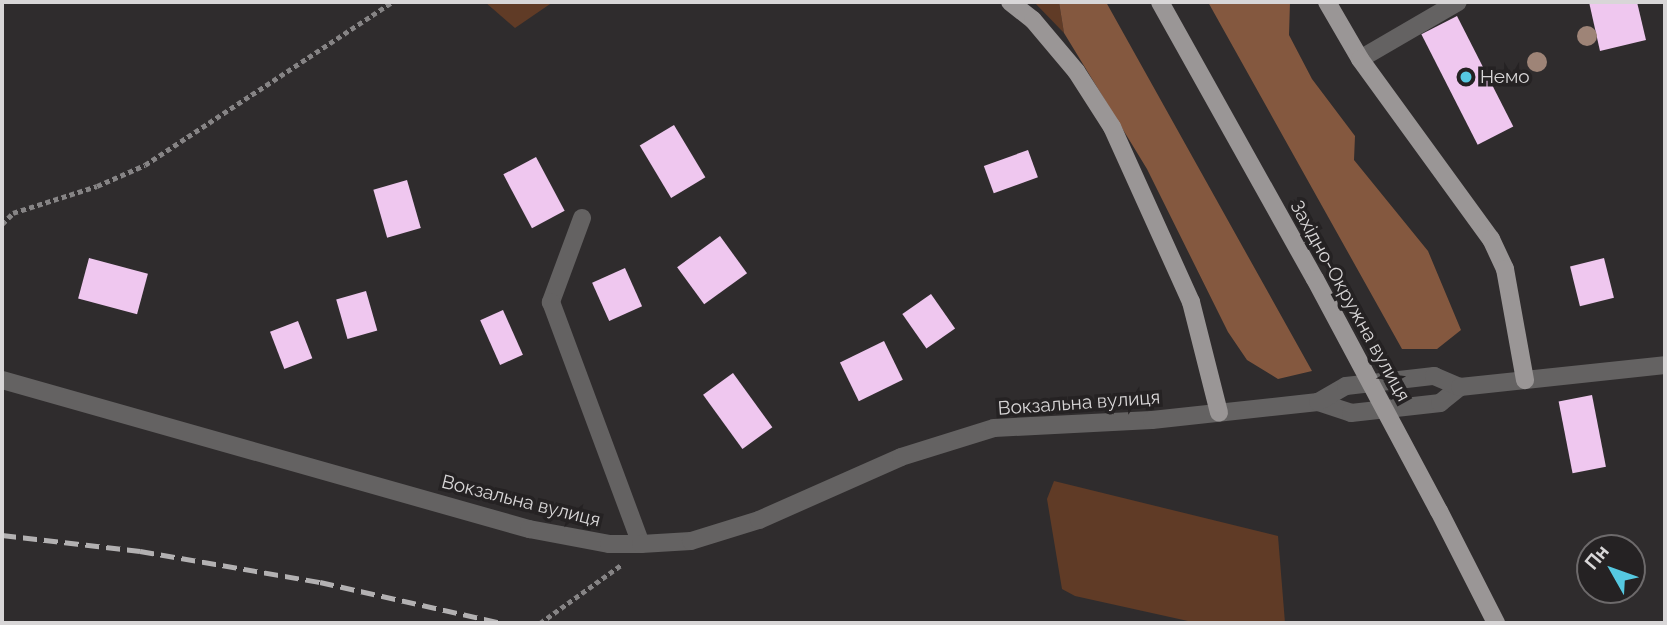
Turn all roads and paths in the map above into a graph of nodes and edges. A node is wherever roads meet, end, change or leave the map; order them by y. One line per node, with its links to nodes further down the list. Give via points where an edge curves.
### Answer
1 (392, 2): 8 (path, via 145,165 97,187 13,213)
2 (1010, 2): 14 (main road, via 1076,71 1112,127 1191,302)
3 (1160, 2): 17 (main road, Західно-Окружна вулиця, bridge, via 1315,279)
4 (1327, 2): 6 (main road)
5 (1458, 2): 6 (street)
6 (1360, 59): 11 (main road, via 1491,239 1504,269)
7 (582, 218): 15 (street, via 551,302)
8 (2, 224)
9 (1665, 365): 11 (street, Вокзальна вулиця)
10 (2, 380): 15 (street, Вокзальна вулиця, via 529,528 609,544)
11 (1525, 380): 12 (street, Вокзальна вулиця)
12 (1460, 387): 13 (street, Вокзальна вулиця, via 1434,376 1346,386); 13 (street, Вокзальна вулиця, via 1440,402 1351,413)
13 (1318, 402): 14 (street, Вокзальна вулиця)
14 (1219, 412): 15 (street, Вокзальна вулиця, via 994,428 901,457 759,520 691,541)
15 (641, 544): 16 (path, via 609,578)
16 (540, 623)
17 (1496, 623)

